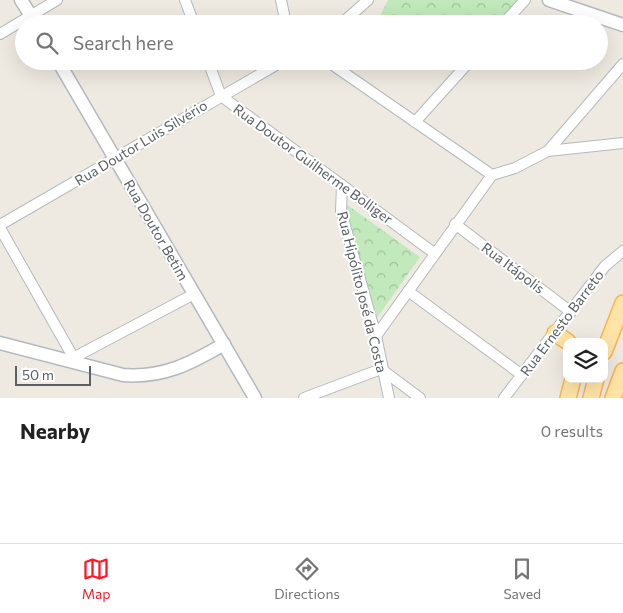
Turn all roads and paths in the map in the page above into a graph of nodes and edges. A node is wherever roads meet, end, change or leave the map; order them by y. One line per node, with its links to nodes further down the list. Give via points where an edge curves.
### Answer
1 (20, 0): 8 (street)
2 (57, 0): 9 (street)
3 (185, 0): 10 (street)
4 (281, 0): 11 (street)
5 (368, 0): 12 (street)
6 (525, 0): 13 (street)
7 (549, 0): 14 (street)
8 (30, 15)
9 (40, 15)
10 (191, 15)
11 (284, 15)
12 (351, 15)
13 (512, 15)
14 (593, 15)
15 (608, 20): 16 (street)
16 (623, 25)
17 (15, 28): 18 (street)
18 (0, 34)
19 (623, 64): 28 (street)
20 (63, 70): 29 (street, Rua Doutor Betim)
21 (211, 70): 25 (street, Rua Doutor Guilherme Bolliger)
22 (267, 70): 25 (street, Rua Doutor Luis Silvério)
23 (339, 70): 26 (street)
24 (462, 70): 26 (street)
25 (221, 96): 29 (street, Rua Doutor Luis Silvério); 31 (street, Rua Doutor Guilherme Bolliger)
26 (414, 122): 30 (street)
27 (623, 143): 28 (street)
28 (548, 151): 30 (street, via 515,168)
29 (116, 159): 33 (street, Rua Doutor Luis Silvério); 37 (street, Rua Doutor Betim)
30 (492, 175): 32 (street)
31 (342, 185): 35 (street, Rua Doutor Guilherme Bolliger); 40 (street, Rua Hipólito José da Costa, via 341,211)
32 (455, 224): 35 (street); 39 (street, Rua Itápolis)
33 (0, 227): 45 (street)
34 (623, 251): 39 (street, Rua Ernesto Barreto, via 605,266)
35 (434, 253): 36 (street)
36 (408, 291): 40 (street); 48 (street)
37 (194, 294): 44 (street, Rua Doutor Betim); 45 (street)
38 (623, 303): 43 (main road)
39 (572, 312): 41 (street, Rua Ernesto Barreto)
40 (376, 336): 46 (street, Rua Hipólito José da Costa)
41 (562, 338): 48 (street, Rua Ernesto Barreto)
42 (0, 342): 45 (street)
43 (608, 342)
44 (224, 344): 45 (street, via 192,363 156,374 123,374); 52 (street, Rua Doutor Betim)
45 (75, 360)
46 (381, 369): 53 (street); 54 (street, Rua Hipólito José da Costa); 55 (street)
47 (623, 371): 51 (main road)
48 (522, 374): 56 (street, Rua Ernesto Barreto)
49 (572, 383): 57 (main road)
50 (595, 383): 58 (main road)
51 (616, 395)
52 (255, 398)
53 (304, 398)
54 (389, 398)
55 (420, 398)
56 (504, 398)
57 (568, 398)
58 (591, 398)

